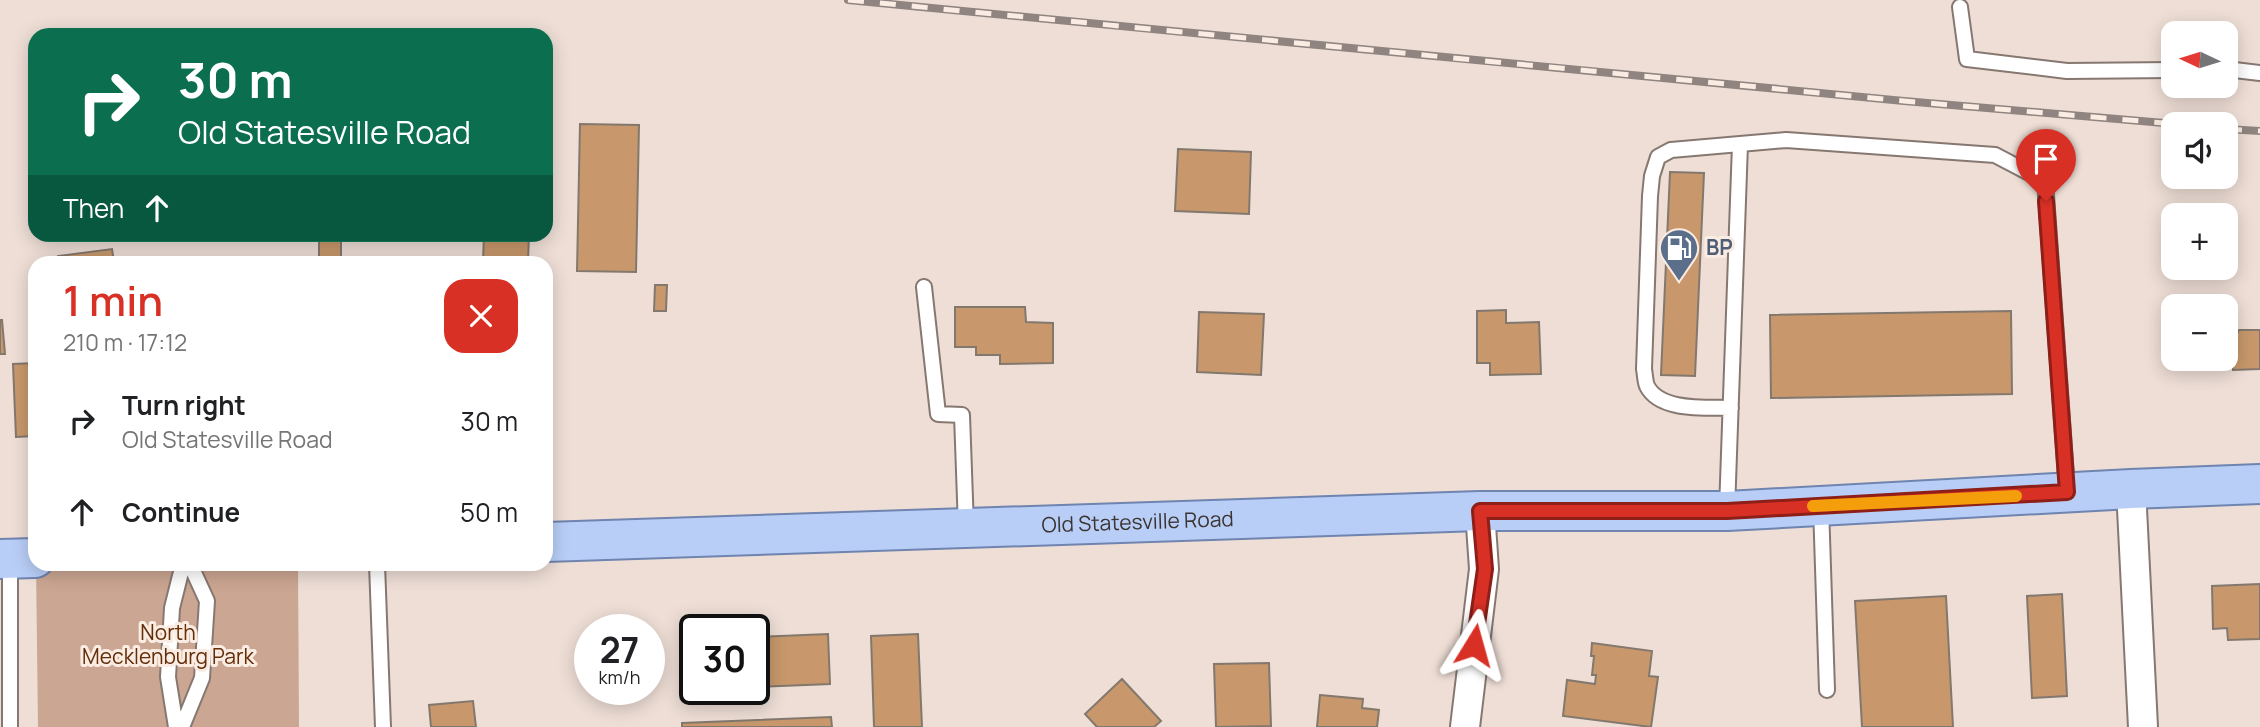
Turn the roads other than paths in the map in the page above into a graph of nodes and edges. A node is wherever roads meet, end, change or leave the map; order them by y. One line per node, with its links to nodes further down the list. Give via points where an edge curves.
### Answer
1 (1960, 8): 2 (lane, via 1967,59 2067,71)
2 (2161, 70)
3 (2238, 70): 4 (lane)
4 (2260, 72)
5 (1740, 144): 7 (lane); 7 (lane, via 1671,150 1658,157 1650,196 1644,369 1648,387 1660,399 1678,405); 10 (lane, via 1786,140 1995,155 2045,181)
6 (924, 287): 14 (lane, via 938,414 962,415)
7 (1731, 408): 13 (lane)
8 (2260, 484): 9 (main road, Old Statesville Road)
9 (2131, 489): 10 (main road, Old Statesville Road); 26 (street)
10 (2067, 492): 11 (main road, Old Statesville Road)
11 (1821, 506): 13 (main road, Old Statesville Road); 20 (lane)
12 (1480, 511): 13 (main road, Old Statesville Road); 14 (main road, Old Statesville Road); 25 (street, via 1485,569)
13 (1727, 511)
14 (966, 528): 15 (main road, Old Statesville Road)
15 (553, 542)
16 (15, 559): 21 (lane)
17 (181, 571): 22 (lane, via 172,607 168,677)
18 (193, 571): 23 (lane, via 207,601 202,678)
19 (377, 571): 24 (lane)
20 (1827, 690)
21 (10, 727)
22 (176, 727)
23 (182, 727)
24 (383, 727)
25 (1465, 727)
26 (2143, 727)

